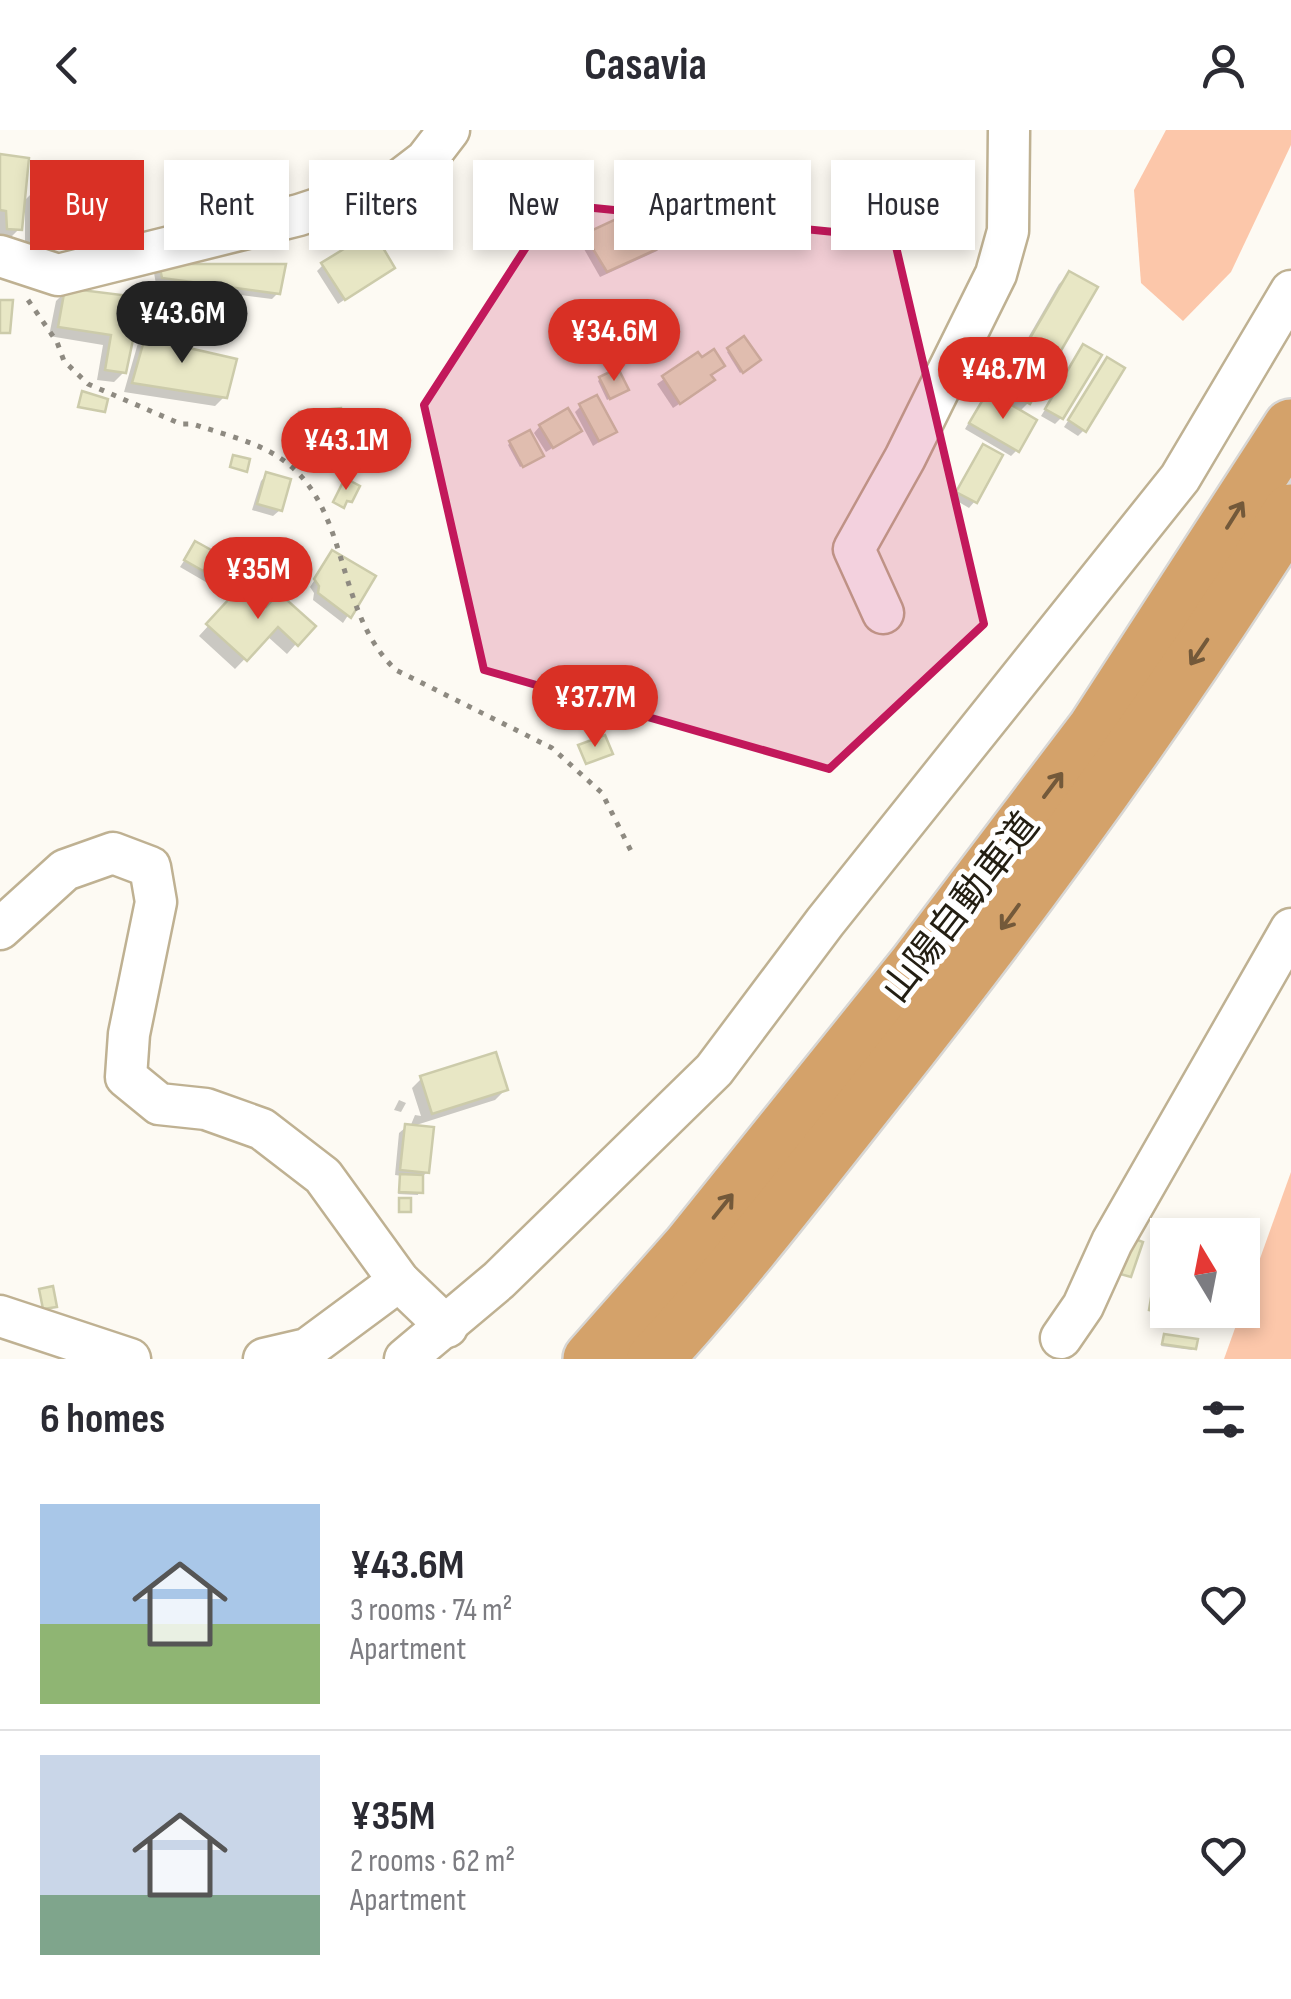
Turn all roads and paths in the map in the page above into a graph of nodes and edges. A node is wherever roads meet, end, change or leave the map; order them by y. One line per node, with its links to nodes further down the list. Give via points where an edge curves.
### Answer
1 (448, 130): 3 (street, via 426,160 396,183 298,215 58,275)
2 (1009, 130): 8 (street, via 1008,232 996,274 854,549)
3 (0, 256)
4 (1291, 291): 16 (street, via 1180,478 714,1070)
5 (23, 293): 9 (path, via 64,361 88,384 181,424 267,450 303,478 330,525 361,625 378,654 396,670 552,748 602,793)
6 (1291, 427): 13 (highway, 山陽自動車道, one-way to 6, via 1096,728)
7 (1291, 512): 12 (highway, 山陽自動車道, one-way to 12, via 1143,734)
8 (883, 612)
9 (633, 855)
10 (0, 929): 14 (street, via 65,870 114,854 150,866 156,902 126,1077 159,1104 206,1110 262,1129 323,1176)
11 (1291, 930): 17 (street, via 1112,1242)
12 (967, 976): 23 (highway, 山陽自動車道); 24 (highway, via 881,1108)
13 (690, 1247): 21 (highway); 22 (highway, 山陽自動車道)
14 (399, 1281): 16 (street); 19 (street, via 307,1348)
15 (0, 1316): 18 (street)
16 (447, 1327): 20 (street)
17 (1060, 1352)
18 (130, 1359)
19 (264, 1359)
20 (405, 1359)
21 (558, 1359)
22 (591, 1359)
23 (655, 1359)
24 (694, 1359)

